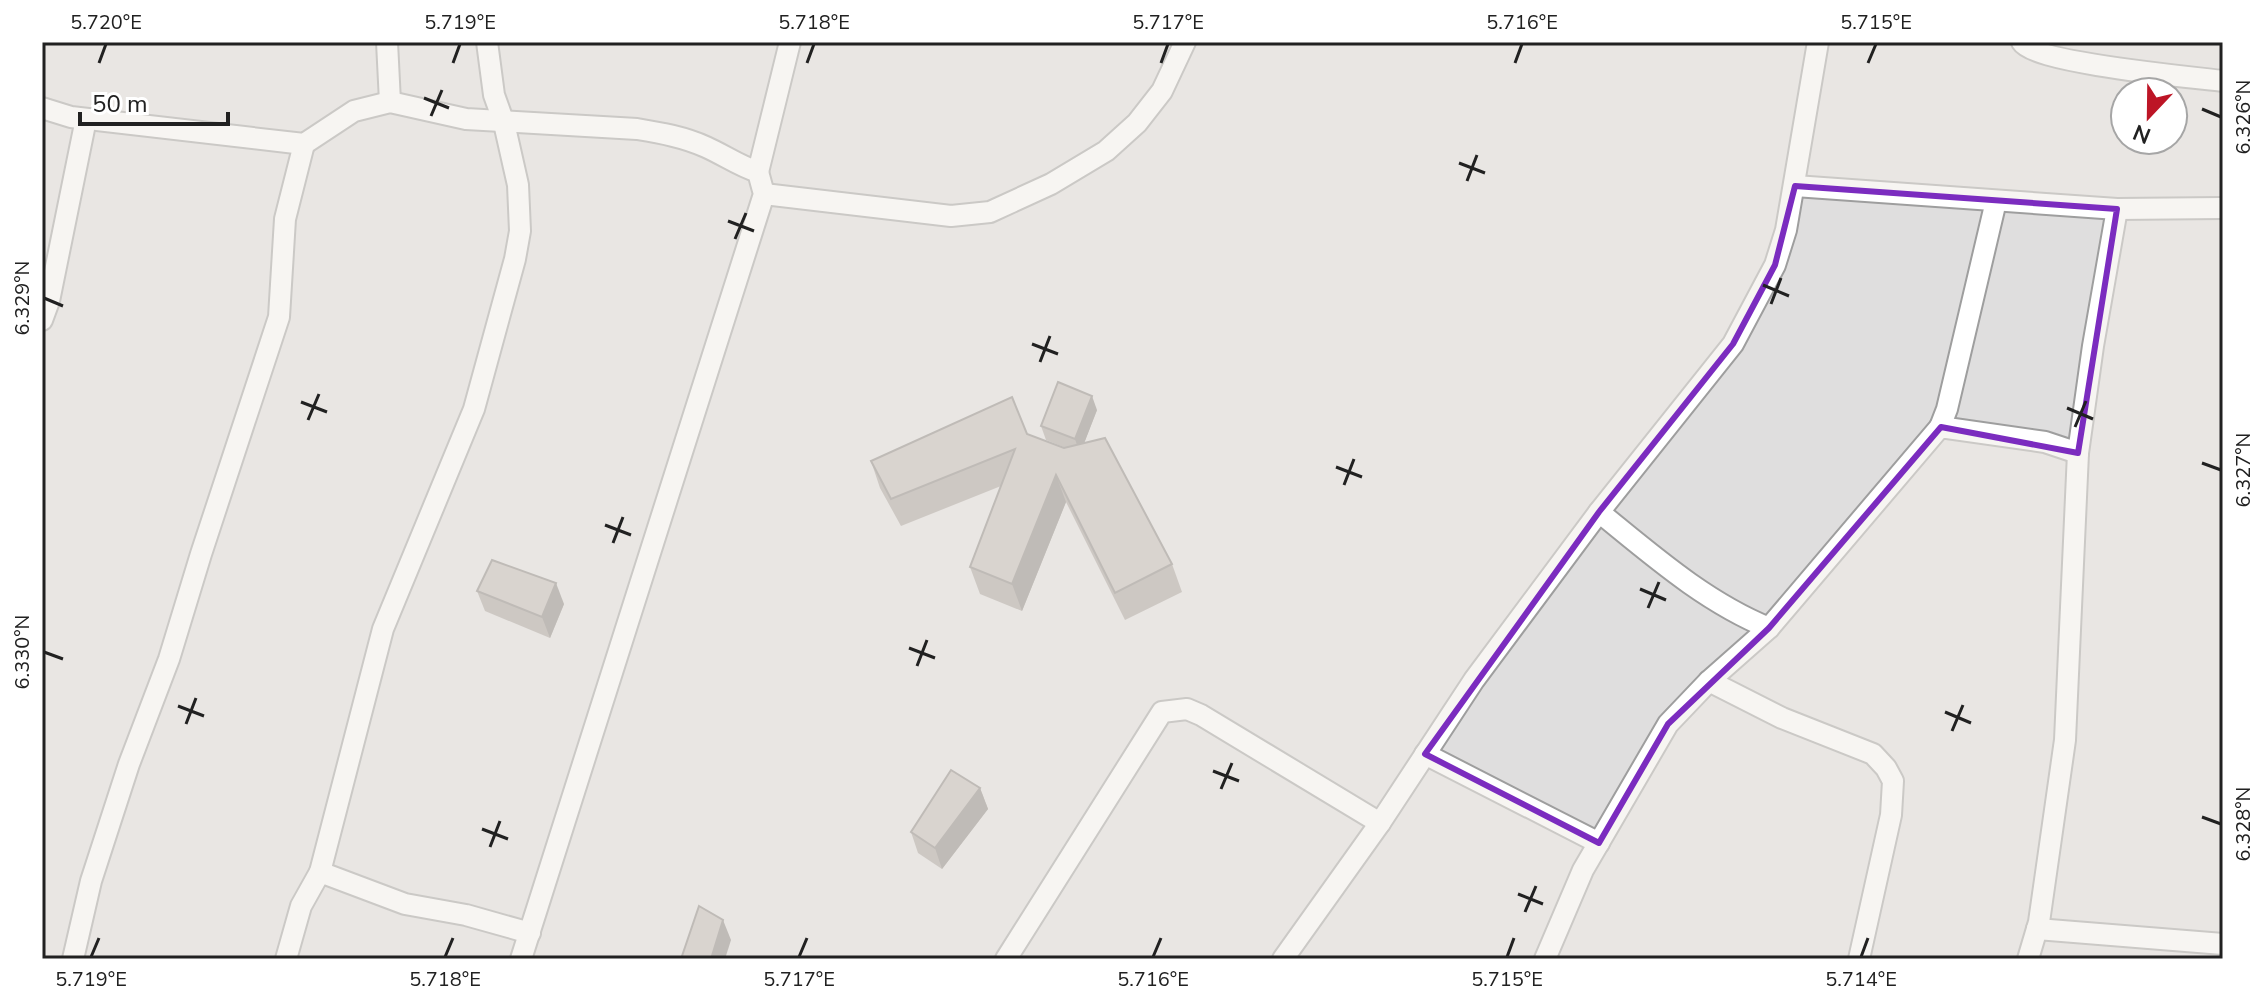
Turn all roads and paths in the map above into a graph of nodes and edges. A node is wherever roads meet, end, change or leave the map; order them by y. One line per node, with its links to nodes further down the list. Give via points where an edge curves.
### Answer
1 (387, 42): 8 (street)
2 (487, 42): 11 (street, via 494,95)
3 (790, 42): 13 (street)
4 (1185, 42): 15 (street, via 1162,91 1137,123 1051,184 990,212 951,216)
5 (1818, 42): 14 (street)
6 (2022, 42): 7 (street, via 2054,58)
7 (2223, 81)
8 (390, 102): 11 (street); 12 (street, via 354,111)
9 (42, 108): 10 (street)
10 (86, 119): 12 (street); 19 (street)
11 (504, 123): 13 (street, via 662,133); 28 (street, via 520,207 515,259 474,409 383,629)
12 (304, 144): 32 (street, via 285,219 279,317 91,881)
13 (758, 172): 15 (street)
14 (1795, 186): 16 (street); 22 (street, via 1775,265 1733,344)
15 (764, 194): 30 (street)
16 (1996, 201): 18 (street); 20 (street)
17 (2223, 208): 18 (street)
18 (2117, 209): 21 (street)
19 (42, 320)
20 (1940, 427): 21 (street, via 2045,442); 23 (street)
21 (2078, 453): 29 (street, via 2065,740)
22 (1599, 512): 23 (street, via 1677,575); 25 (street)
23 (1769, 628): 24 (street)
24 (1709, 681): 27 (street, via 1668,724); 38 (street, via 1782,718 1873,754 1886,768 1893,781 1891,815)
25 (1425, 754): 26 (street); 27 (street)
26 (1380, 823): 35 (street, via 1201,715 1187,709 1162,712); 36 (street)
27 (1599, 843): 37 (street)
28 (320, 872): 30 (street, via 405,904); 33 (street, via 301,906)
29 (2037, 929): 31 (street); 39 (street)
30 (530, 933): 34 (street)
31 (2223, 944)
32 (73, 959)
33 (286, 959)
34 (521, 959)
35 (1006, 959)
36 (1283, 959)
37 (1545, 959)
38 (1859, 959)
39 (2028, 959)

